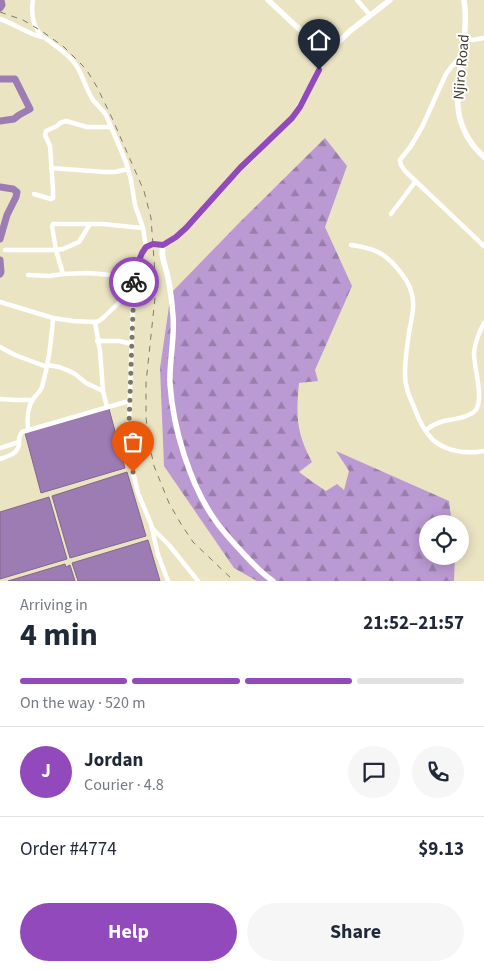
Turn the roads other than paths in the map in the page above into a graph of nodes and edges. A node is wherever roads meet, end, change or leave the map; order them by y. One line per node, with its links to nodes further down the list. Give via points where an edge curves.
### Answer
1 (33, 0): 9 (street, via 35,27)
2 (268, 0): 11 (street)
3 (357, 0): 6 (street)
4 (390, 0): 6 (street)
5 (464, 0): 8 (street, Njiro Road)
6 (370, 14): 11 (street)
7 (1, 19): 9 (street)
8 (464, 36): 10 (street, via 472,40); 12 (street, Njiro Road)
9 (44, 38): 13 (street, via 75,63)
10 (484, 38)
11 (326, 54): 22 (street, via 292,118 240,168 186,228)
12 (461, 56): 14 (street, Njiro Road, via 458,108 467,137); 17 (street, via 446,74 422,127 400,160)
13 (110, 127): 15 (street, via 87,127 66,122 46,131); 16 (street)
14 (484, 157)
15 (51, 168): 16 (street, via 105,172); 18 (street, via 53,198)
16 (128, 169): 21 (street)
17 (416, 182): 19 (street); 24 (street)
18 (34, 194)
19 (391, 214)
20 (90, 224): 21 (street); 27 (street, via 79,242); 27 (street, via 53,224)
21 (143, 228): 25 (street)
22 (163, 245): 25 (street); 54 (street, via 174,325 171,398 181,446 197,488 214,519)
23 (351, 245): 46 (street, via 377,251 388,258 411,290 412,317 405,384)
24 (484, 246)
25 (146, 247): 30 (street)
26 (5, 250): 27 (street)
27 (56, 250): 28 (street)
28 (63, 274): 29 (street); 30 (street)
29 (28, 275)
30 (135, 277): 31 (street)
31 (133, 289): 34 (street); 37 (street)
32 (0, 302): 33 (street)
33 (53, 318): 34 (street); 39 (street)
34 (95, 322): 36 (street)
35 (484, 323): 46 (street, via 474,352 481,390 480,403 471,413)
36 (98, 341): 37 (street); 40 (street)
37 (132, 344): 43 (street)
38 (0, 347): 39 (street)
39 (47, 366): 40 (street, via 67,370); 42 (street, via 41,390)
40 (103, 391): 44 (street)
41 (0, 399): 42 (street)
42 (32, 400): 45 (street)
43 (129, 401): 44 (street); 51 (street, via 134,479)
44 (107, 407): 45 (street)
45 (28, 430): 47 (street, via 20,433)
46 (426, 430): 49 (street, via 444,447 460,452)
47 (19, 442): 48 (street); 50 (street, via 15,453)
48 (0, 448)
49 (484, 451)
50 (0, 459)
51 (152, 528): 52 (street); 53 (street)
52 (168, 581)
53 (198, 581)
54 (273, 581)

